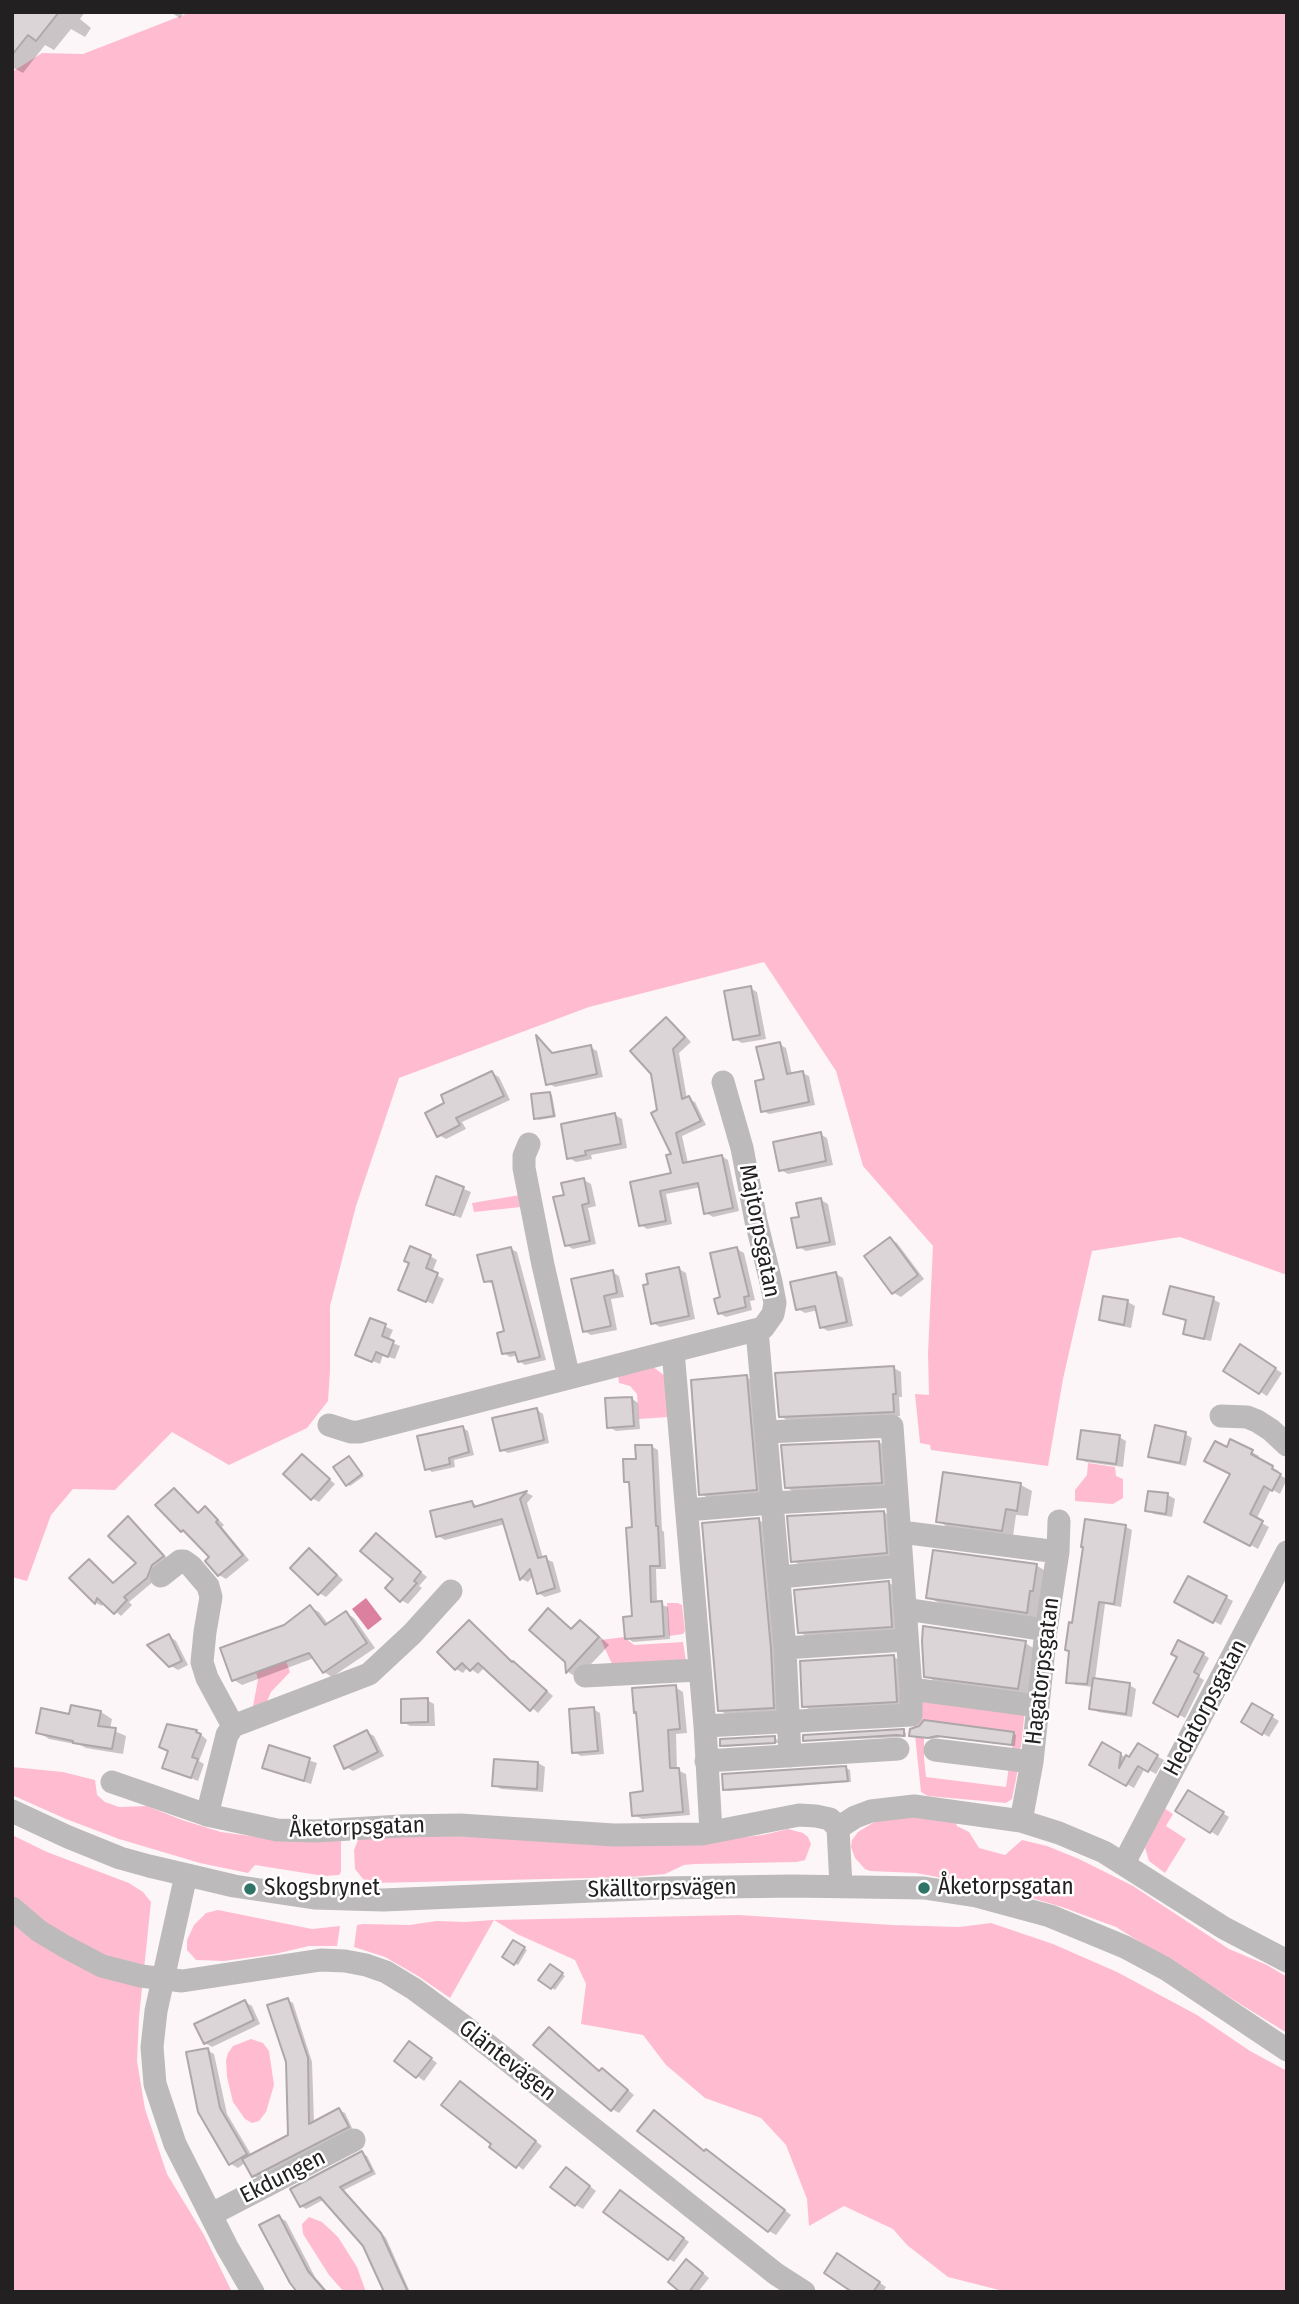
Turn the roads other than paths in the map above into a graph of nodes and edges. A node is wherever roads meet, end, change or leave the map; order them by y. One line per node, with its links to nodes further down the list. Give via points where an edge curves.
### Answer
1 (723, 1082): 3 (street, Majtorpsgatan, via 774,1298 773,1314)
2 (529, 1144): 5 (street, via 524,1168)
3 (757, 1331): 4 (street, Majtorpsgatan); 8 (street)
4 (673, 1351): 5 (street, Majtorpsgatan); 12 (street)
5 (569, 1378): 7 (street, Majtorpsgatan, via 359,1432)
6 (1221, 1416): 9 (street, via 1257,1421)
7 (328, 1425)
8 (767, 1432): 10 (street, via 892,1426); 11 (street)
9 (1287, 1445)
10 (896, 1496): 11 (street); 14 (street)
11 (772, 1503): 12 (street); 19 (street)
12 (687, 1510): 25 (street)
13 (1059, 1521): 15 (street, Hagatorpsgatan)
14 (901, 1532): 15 (street); 17 (street)
15 (1058, 1552): 22 (street, Hagatorpsgatan)
16 (1287, 1552): 43 (street, Hedatorpsgatan)
17 (901, 1566): 19 (street); 21 (street)
18 (161, 1576): 30 (street, via 184,1561 208,1586 211,1597 202,1662)
19 (779, 1577): 24 (street)
20 (451, 1591): 30 (street, via 369,1674)
21 (905, 1609): 22 (street); 23 (street)
22 (1046, 1630): 28 (street, Hagatorpsgatan)
23 (906, 1640): 24 (street); 27 (street)
24 (785, 1648): 29 (street)
25 (698, 1670): 26 (street); 31 (street)
26 (585, 1676)
27 (911, 1689): 28 (street); 29 (street, via 911,1715)
28 (1038, 1706): 36 (street, Hagatorpsgatan)
29 (789, 1721): 31 (street); 34 (street)
30 (233, 1726): 39 (street)
31 (705, 1726): 35 (street)
32 (898, 1749): 34 (street)
33 (935, 1750): 36 (street)
34 (790, 1756): 35 (street)
35 (706, 1761): 42 (street)
36 (1032, 1762): 40 (street, Hagatorpsgatan)
37 (112, 1782): 39 (street, Åketorpsgatan)
38 (12, 1811): 44 (street, Skälltorpsvägen, via 120,1858)
39 (207, 1815): 42 (street, Åketorpsgatan, via 277,1830 460,1825 614,1835)
40 (1021, 1821): 41 (street, via 914,1806 871,1811); 43 (street)
41 (838, 1828): 42 (street, Åketorpsgatan, via 830,1819 799,1815); 45 (street)
42 (711, 1832)
43 (1124, 1863): 47 (street, via 1224,1928)
44 (186, 1875): 45 (street, Skälltorpsvägen, via 314,1898 371,1900); 48 (street)
45 (841, 1886): 49 (street, Skälltorpsvägen, via 924,1888 1050,1916 1166,1969)
46 (12, 1908): 48 (street, Gläntevägen, via 39,1931 102,1966)
47 (1286, 1959)
48 (162, 1979): 51 (street, via 152,2047 155,2084 175,2144); 53 (street, Gläntevägen, via 200,1979 321,1960 386,1972 464,2026)
49 (1287, 2050)
50 (354, 2140): 51 (street, Ekdungen)
51 (212, 2214): 52 (street)
52 (253, 2292)
53 (804, 2292)

